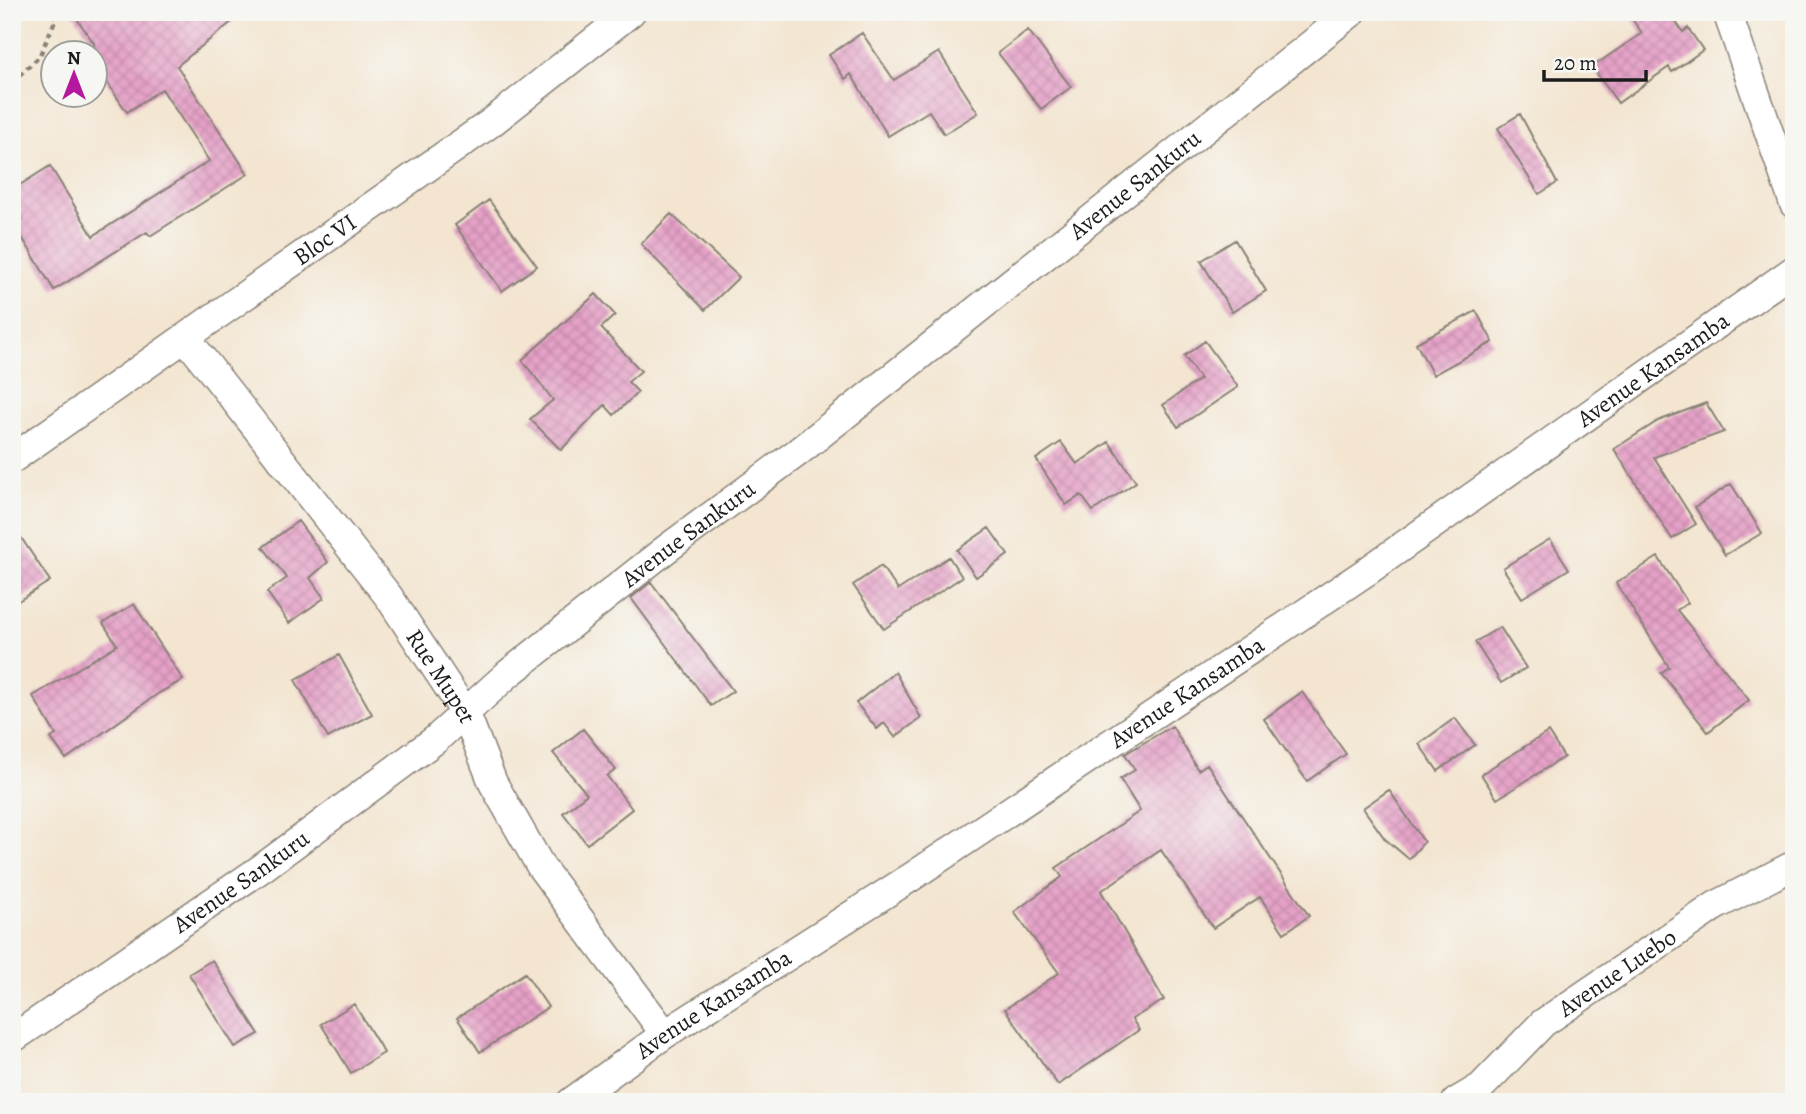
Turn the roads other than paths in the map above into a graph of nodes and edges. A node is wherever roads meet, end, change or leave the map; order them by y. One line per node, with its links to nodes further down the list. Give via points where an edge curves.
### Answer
1 (631, 12): 6 (street, Bloc VI, via 492,122)
2 (1352, 12): 8 (street, Avenue Sankuru, via 798,452 529,657)
3 (1727, 12): 4 (street)
4 (1794, 204)
5 (1794, 270): 10 (street, Avenue Kansamba, via 1367,572 913,876)
6 (186, 338): 7 (street, Bloc VI); 8 (street, Rue Mupet, via 389,597)
7 (12, 459)
8 (466, 714): 10 (street, Rue Mupet, via 493,783 541,867); 11 (street, Avenue Sankuru, via 262,868)
9 (1794, 865): 13 (street, Avenue Luebo, via 1716,906 1543,1023 1481,1087)
10 (665, 1034): 12 (street, Avenue Kansamba)
11 (12, 1039)
12 (571, 1102)
13 (1456, 1102)

